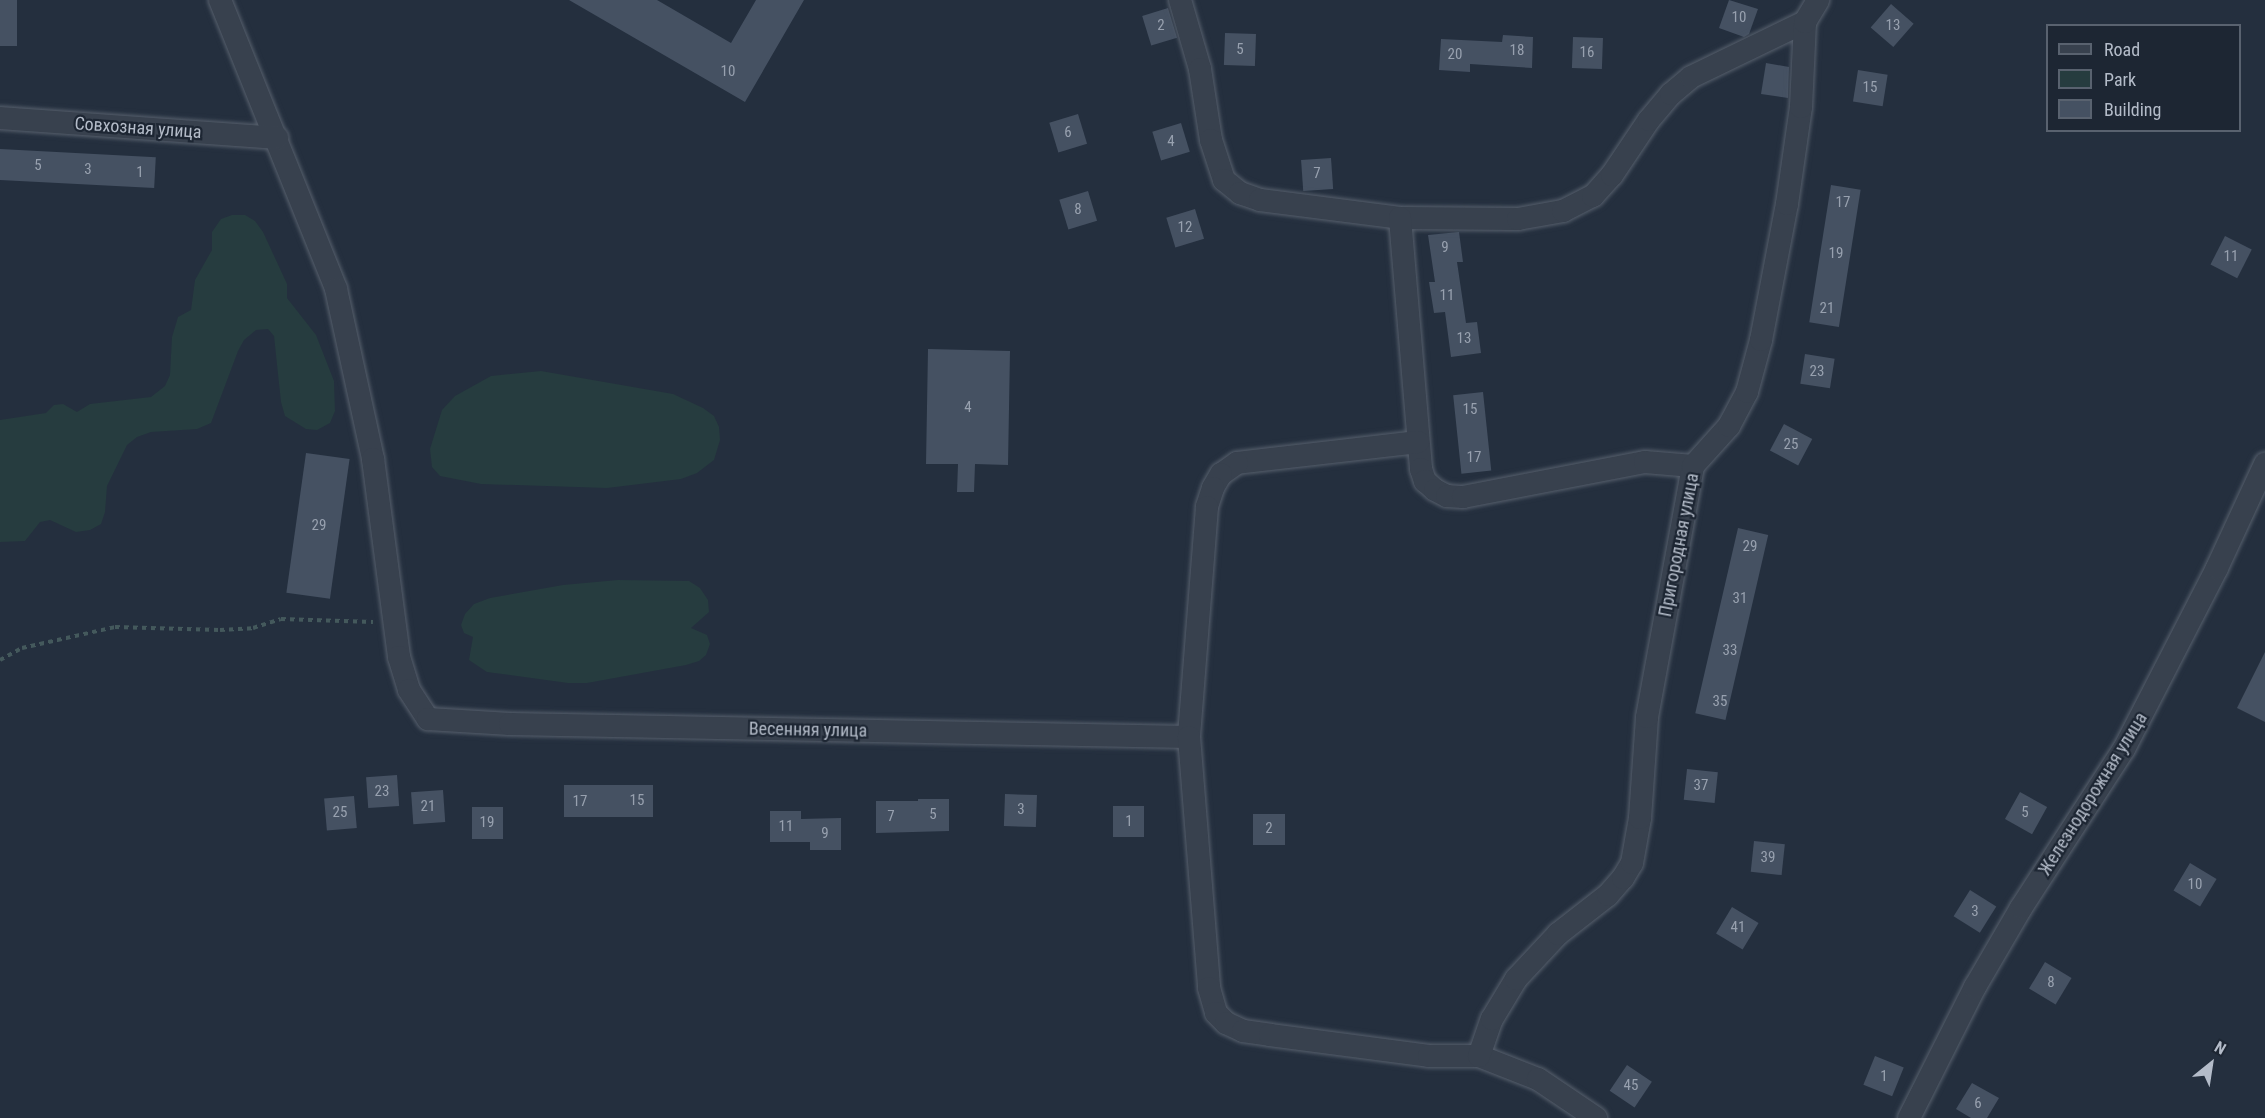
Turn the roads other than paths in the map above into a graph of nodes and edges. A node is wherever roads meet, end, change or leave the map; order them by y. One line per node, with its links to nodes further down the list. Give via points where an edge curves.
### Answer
1 (220, 0): 6 (street)
2 (1180, 0): 7 (street, via 1200,69 1211,140 1224,180 1240,193 1260,200)
3 (1818, 0): 4 (street, Пригородная улица)
4 (1805, 22): 7 (street, via 1691,77 1649,120 1593,196 1563,211 1518,219); 10 (street, Пригородная улица, via 1801,107 1761,340 1738,413)
5 (0, 118): 6 (street, Совхозная улица)
6 (277, 138): 11 (street, Весенняя улица, via 321,248 344,319 374,459 393,623 409,690 428,719 510,724)
7 (1400, 218): 8 (street)
8 (1418, 442): 10 (street, via 1425,481 1447,496 1463,497 1645,462); 11 (street, via 1237,463 1221,474 1207,507)
9 (2265, 464): 14 (street, Железнодорожная улица, via 2212,579 2124,749 2021,908 1975,987)
10 (1693, 466): 12 (street, Пригородная улица, via 1647,717 1640,818 1632,863 1608,895 1558,934 1516,979 1492,1019)
11 (1189, 737): 12 (street, via 1209,988 1216,1013 1243,1031 1429,1056)
12 (1479, 1056): 13 (street, via 1538,1079)
13 (1596, 1118)
14 (1909, 1118)

